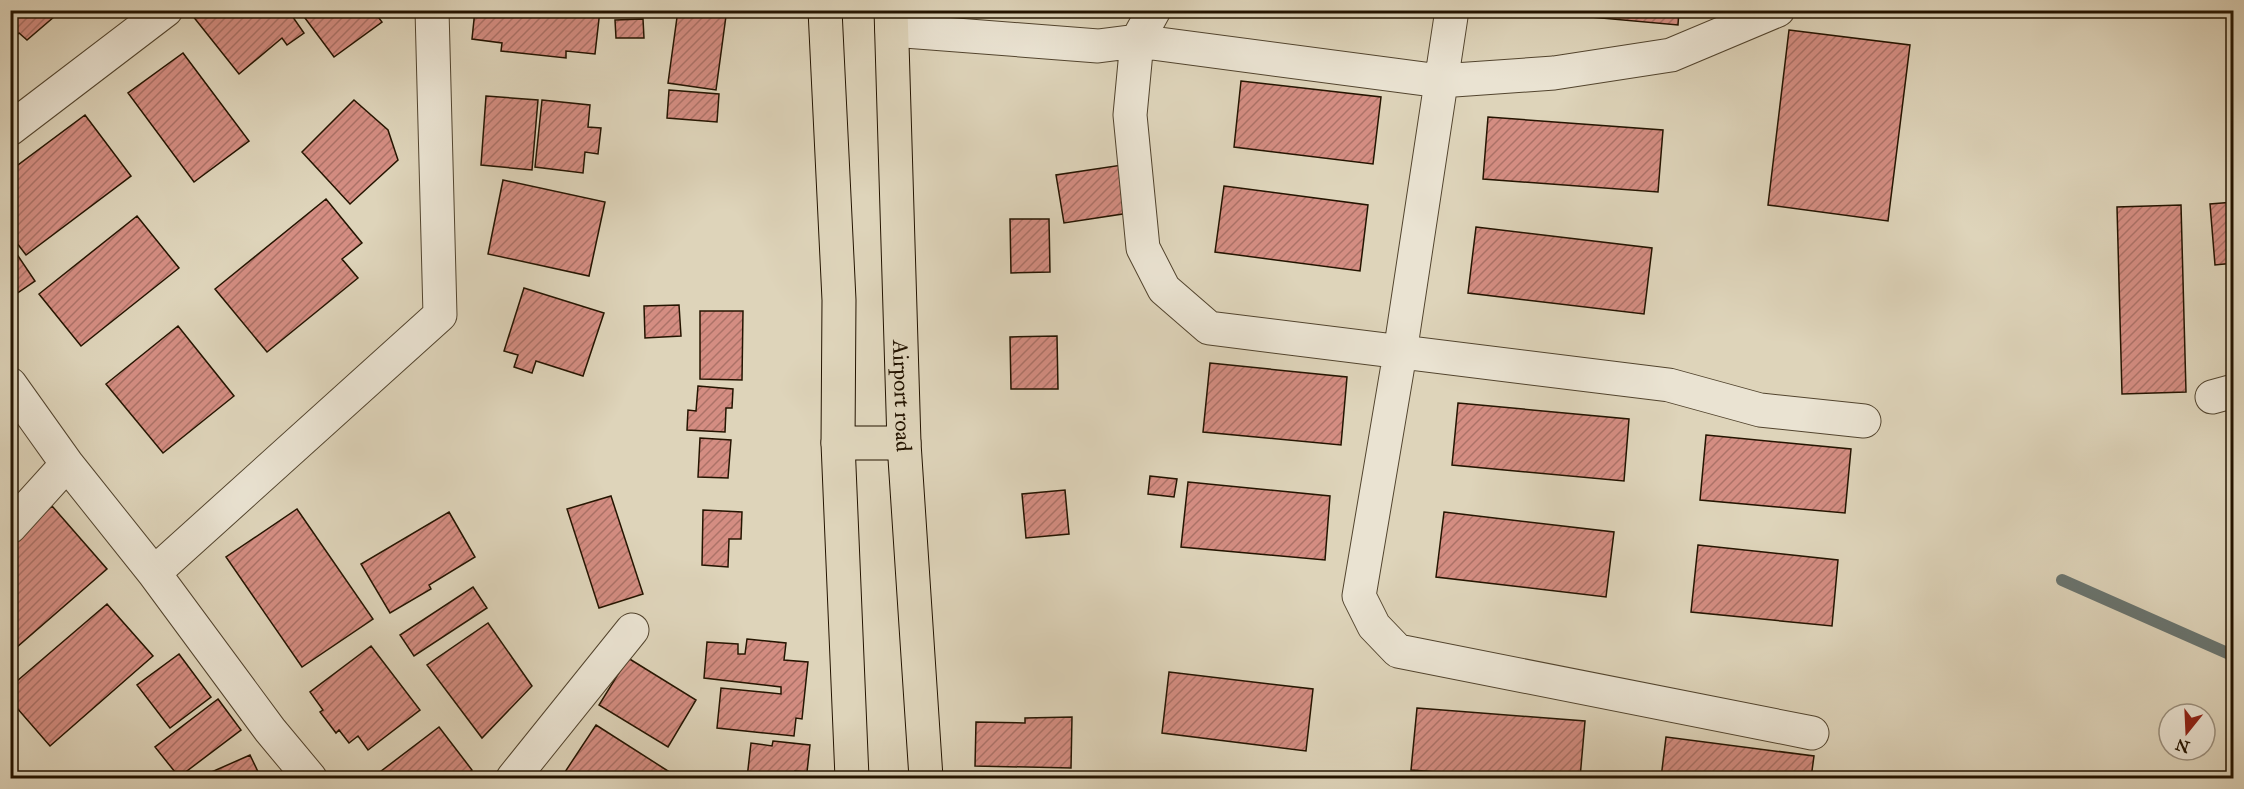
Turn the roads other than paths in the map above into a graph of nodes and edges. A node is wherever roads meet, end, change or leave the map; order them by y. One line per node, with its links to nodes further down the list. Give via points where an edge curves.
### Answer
1 (166, 10): 11 (street)
2 (432, 10): 19 (street, via 440,315)
3 (825, 10): 15 (main road, via 839,300)
4 (1154, 10): 9 (street)
5 (1452, 10): 10 (street)
6 (1778, 10): 10 (street, via 1671,55 1554,74)
7 (891, 20): 8 (street); 16 (main road, Airport road)
8 (968, 23): 9 (street, via 1098,46)
9 (1137, 41): 10 (street); 12 (street, via 1130,115 1143,248 1164,289 1209,328)
10 (1440, 81): 12 (street)
11 (10, 129)
12 (1400, 353): 14 (street, via 1669,385 1760,411); 21 (street, via 1359,596 1374,626 1398,651)
13 (10, 384): 17 (street)
14 (1864, 421)
15 (838, 443): 16 (main road); 24 (main road)
16 (904, 443): 25 (main road, Airport road)
17 (67, 464): 18 (street); 19 (street)
18 (10, 527)
19 (154, 573): 22 (street)
20 (632, 630): 23 (street)
21 (1812, 733)
22 (310, 778)
23 (513, 778)
24 (852, 778)
25 (926, 778)

